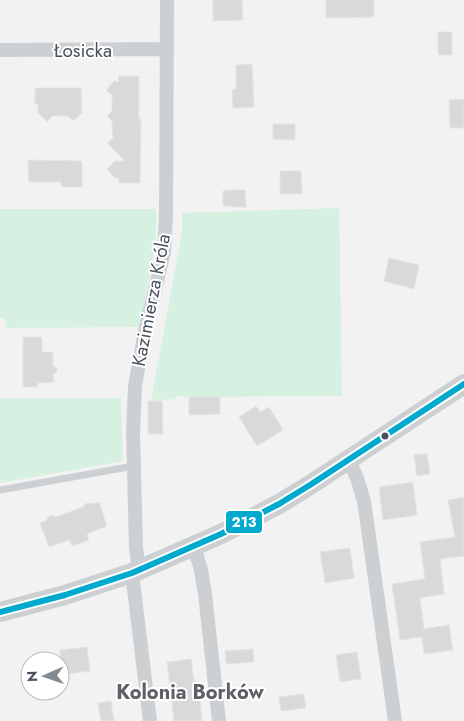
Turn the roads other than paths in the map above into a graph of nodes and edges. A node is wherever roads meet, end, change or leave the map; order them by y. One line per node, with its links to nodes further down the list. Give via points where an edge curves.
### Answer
1 (167, 0): 3 (street, Kazimierza Króla)
2 (0, 50): 3 (street, Łosicka)
3 (167, 50): 6 (street, Kazimierza Króla, via 164,252 135,386)
4 (464, 384): 5 (street)
5 (349, 460): 8 (street, via 279,504); 13 (street, via 364,501)
6 (134, 466): 7 (lane); 9 (street, Kazimierza Króla)
7 (0, 490)
8 (194, 547): 9 (street); 12 (street, via 202,570)
9 (136, 572): 10 (street); 11 (street, Kazimierza Króla)
10 (0, 612)
11 (150, 721)
12 (219, 721)
13 (395, 721)

